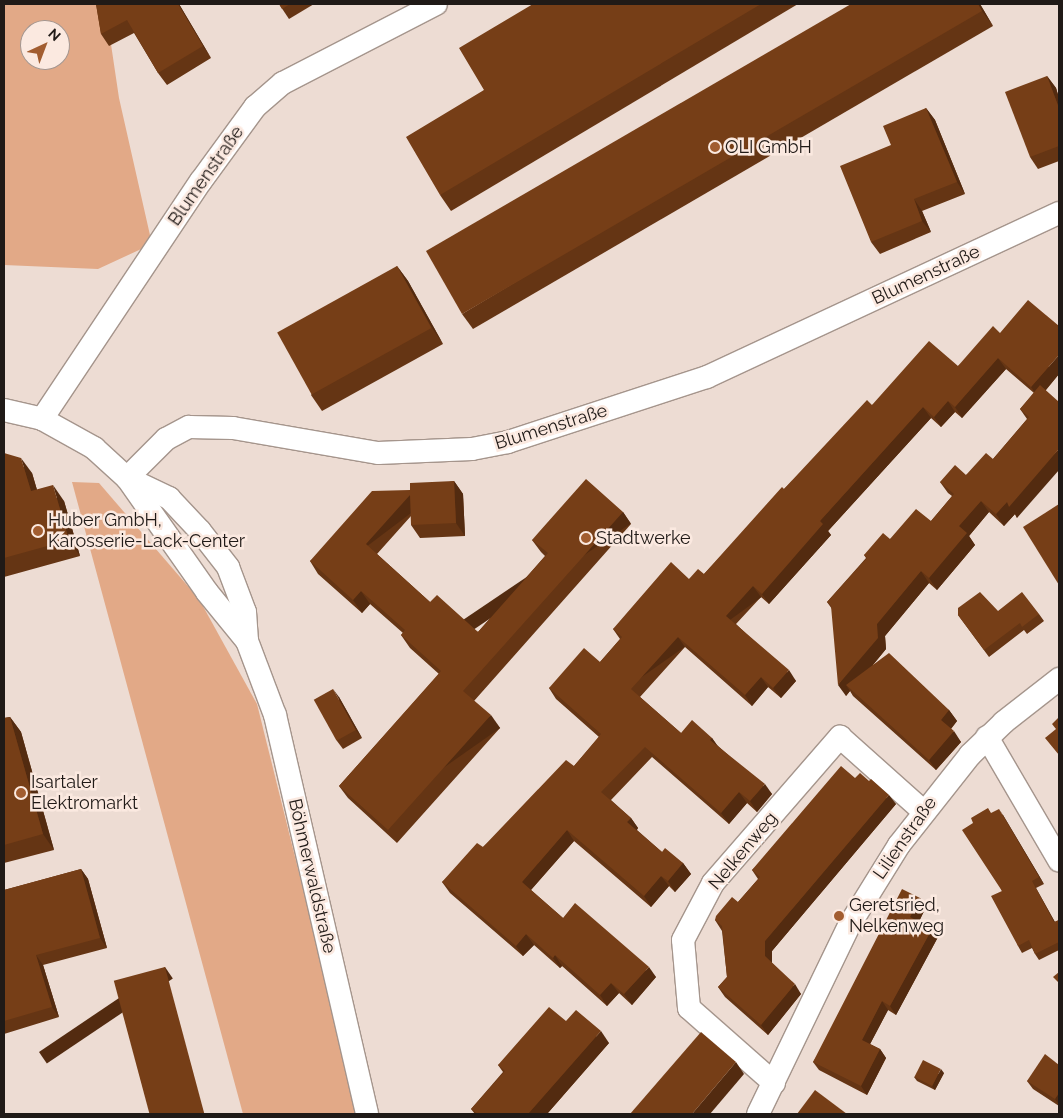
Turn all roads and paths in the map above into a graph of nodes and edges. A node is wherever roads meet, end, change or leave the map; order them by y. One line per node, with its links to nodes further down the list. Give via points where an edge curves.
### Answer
1 (436, 4): 4 (street, Blumenstraße, via 283,83 255,107 201,181)
2 (1059, 213): 5 (street, Blumenstraße, via 707,377 508,442 472,449 378,453 233,428 189,427 166,439)
3 (4, 410): 4 (street)
4 (42, 419): 5 (street, via 94,448)
5 (127, 478): 6 (street, Böhmerwaldstraße, via 207,592); 6 (street, Böhmerwaldstraße, via 169,498 228,567 244,612)
6 (247, 641): 12 (street, Böhmerwaldstraße, via 275,715)
7 (1059, 679): 8 (street, Lilienstraße)
8 (987, 738): 9 (street, Lilienstraße); 10 (street)
9 (923, 811): 11 (street, Lilienstraße, via 875,880 850,924); 11 (street, Nelkenweg, via 840,737 713,882 683,940 689,1008)
10 (1059, 860)
11 (774, 1083): 13 (street, Lilienstraße)
12 (367, 1114)
13 (758, 1114)

